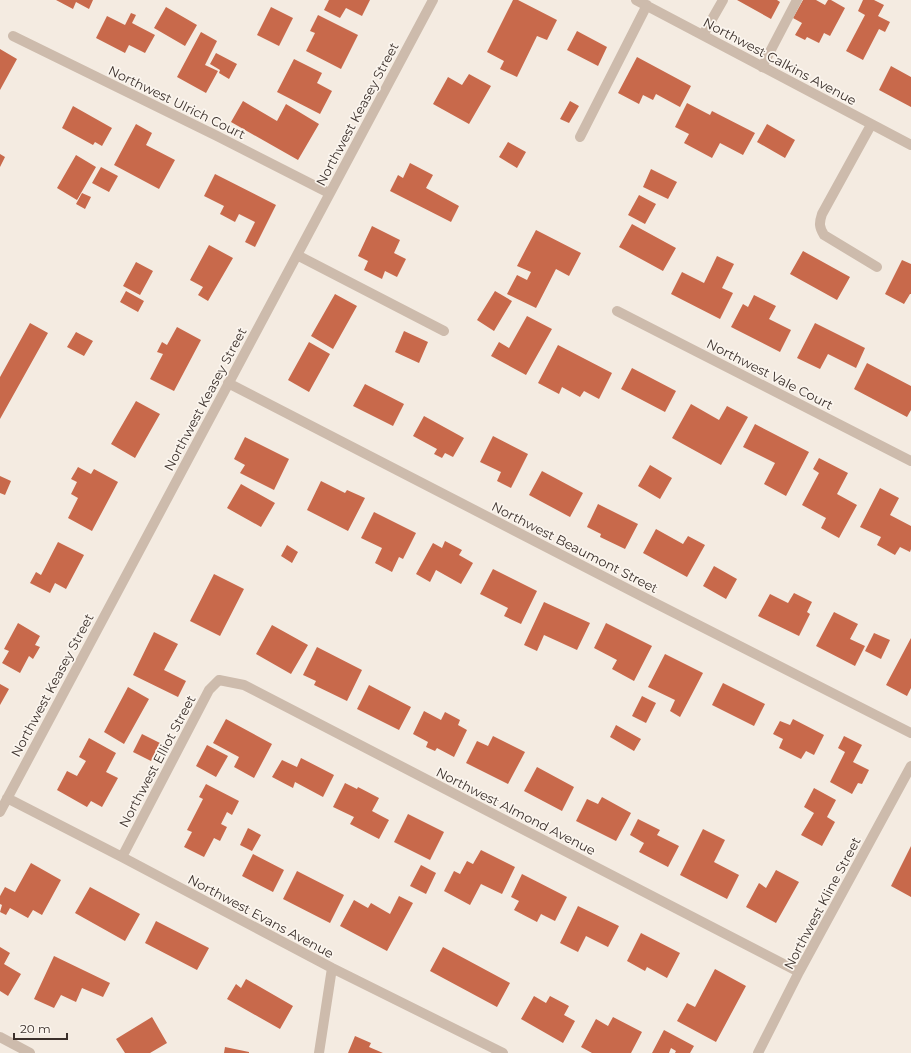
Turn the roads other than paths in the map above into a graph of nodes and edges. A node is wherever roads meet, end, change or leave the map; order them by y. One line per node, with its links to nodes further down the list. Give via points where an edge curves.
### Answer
1 (433, 0): 12 (street, Northwest Keasey Street)
2 (636, 0): 5 (street, Northwest Calkins Avenue)
3 (722, 0): 6 (street)
4 (797, 0): 8 (street)
5 (647, 5): 6 (street, Northwest Calkins Avenue); 10 (street)
6 (703, 35): 8 (street, Northwest Calkins Avenue)
7 (13, 36): 12 (street, Northwest Ulrich Court)
8 (762, 67): 9 (street, Northwest Calkins Avenue)
9 (871, 125): 11 (street, Northwest Calkins Avenue); 14 (street, via 819,222 824,236)
10 (580, 137)
11 (911, 145)
12 (329, 193): 13 (street, Northwest Keasey Street)
13 (297, 255): 16 (street); 17 (street, Northwest Keasey Street)
14 (877, 267)
15 (616, 311): 18 (street, Northwest Vale Court)
16 (444, 331)
17 (228, 383): 20 (street, Northwest Beaumont Street); 22 (street, Northwest Keasey Street)
18 (911, 461)
19 (218, 680): 24 (street, Northwest Elliot Street, via 209,690); 26 (street, Northwest Almond Avenue, via 244,685)
20 (911, 733)
21 (911, 766): 26 (street, Northwest Kline Street)
22 (7, 798): 23 (street, Northwest Keasey Street); 24 (street, Northwest Evans Avenue)
23 (0, 812)
24 (122, 857): 25 (street, Northwest Evans Avenue)
25 (332, 968): 29 (street); 30 (street, Northwest Evans Avenue)
26 (799, 972): 31 (street, Northwest Kline Street)
27 (0, 1036): 28 (street)
28 (30, 1053)
29 (319, 1053)
30 (504, 1053)
31 (758, 1053)

